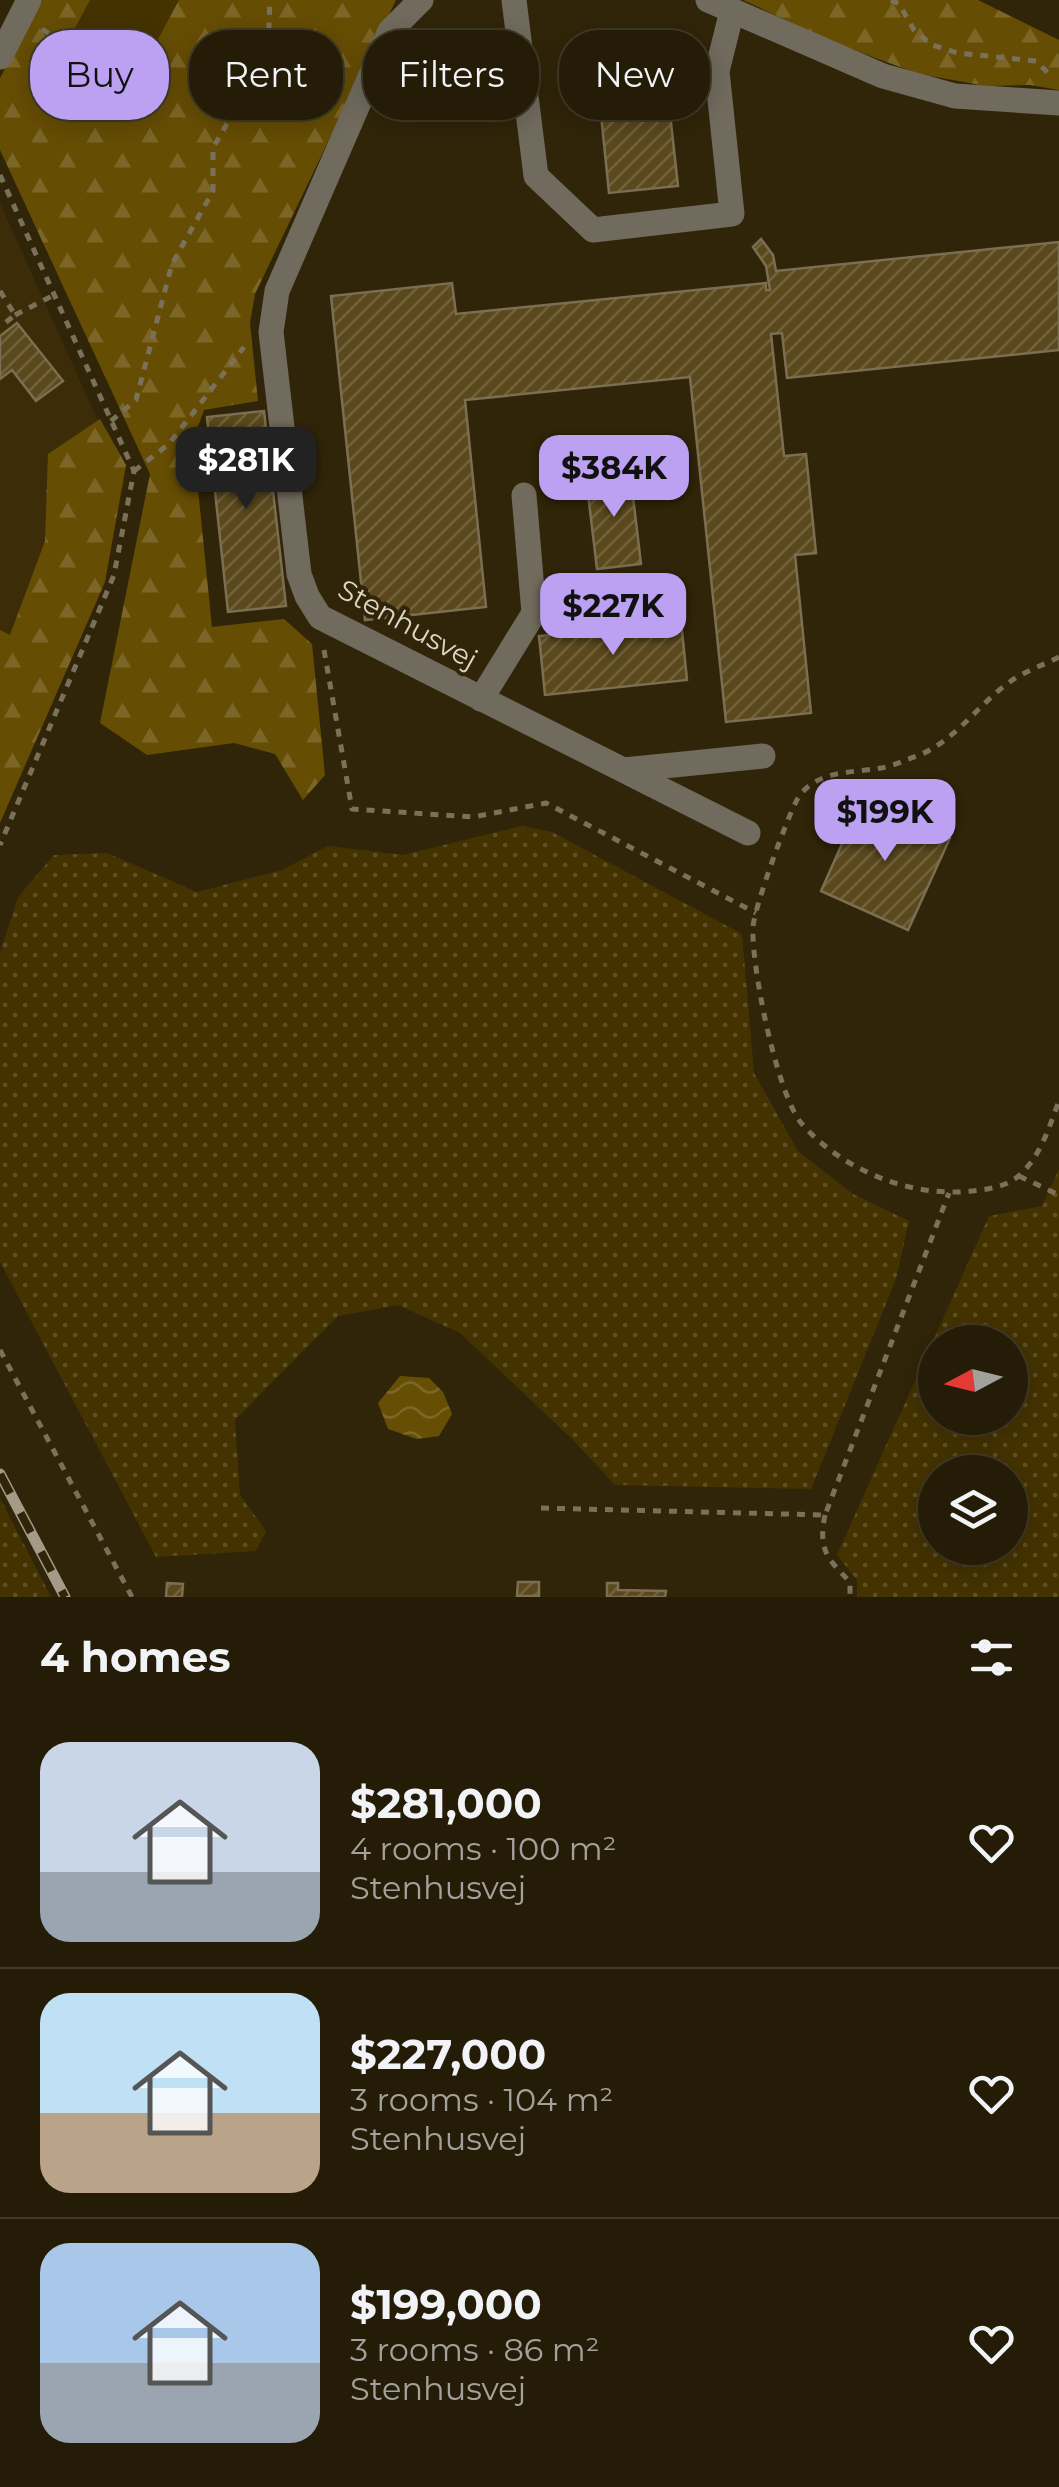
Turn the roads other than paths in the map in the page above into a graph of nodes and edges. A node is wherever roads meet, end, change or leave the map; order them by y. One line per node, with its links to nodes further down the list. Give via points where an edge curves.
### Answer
1 (421, 0): 11 (street, Stenhusvej, via 390,31 277,291 271,332 307,596 320,617)
2 (514, 0): 5 (street, via 536,176 594,230 732,214 718,71)
3 (708, 0): 5 (street)
4 (17, 8): 6 (street)
5 (732, 11): 7 (street, via 882,76 955,96)
6 (0, 57)
7 (1059, 103)
8 (524, 494): 10 (street)
9 (656, 603): 10 (street)
10 (534, 613): 11 (street)
11 (482, 699): 13 (street, Stenhusvej)
12 (763, 756): 13 (street)
13 (623, 770): 14 (street, Stenhusvej)
14 (748, 834)

